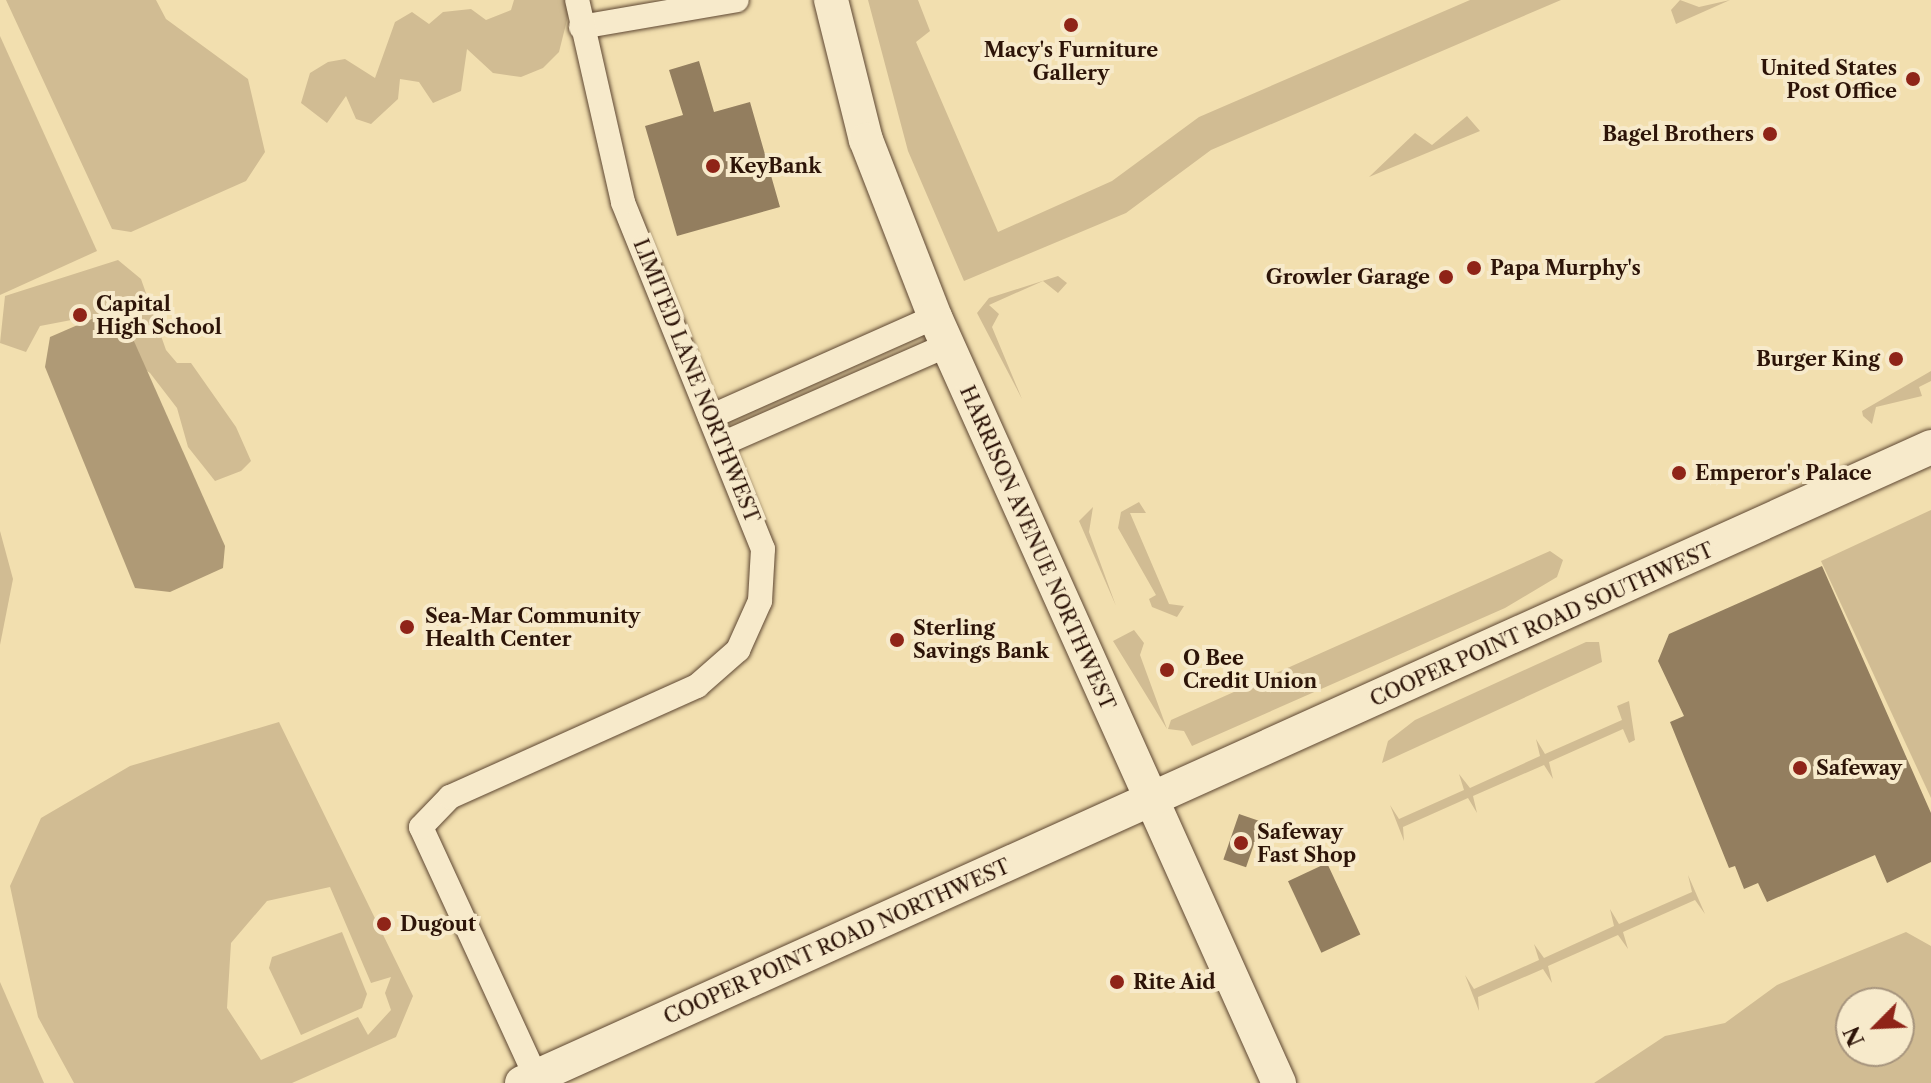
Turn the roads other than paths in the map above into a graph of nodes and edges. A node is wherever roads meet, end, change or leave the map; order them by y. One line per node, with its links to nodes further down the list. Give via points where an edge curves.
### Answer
1 (577, 0): 4 (street, LIMITED LANE NORTHWEST)
2 (737, 0): 4 (street)
3 (831, 0): 5 (main road, HARRISON AVENUE NORTHWEST, via 866,140)
4 (581, 27): 6 (street, LIMITED LANE NORTHWEST, via 623,202)
5 (942, 331): 6 (street); 7 (street); 9 (main road, HARRISON AVENUE NORTHWEST)
6 (710, 417): 7 (street, LIMITED LANE NORTHWEST)
7 (722, 444): 10 (street, LIMITED LANE NORTHWEST, via 763,549 760,601 738,650 697,686 643,715 450,797 421,827)
8 (1931, 447): 9 (main road, COOPER POINT ROAD SOUTHWEST)
9 (1152, 804): 10 (main road, COOPER POINT ROAD NORTHWEST); 11 (main road, HARRISON AVENUE NORTHWEST)
10 (529, 1080)
11 (1279, 1083)

